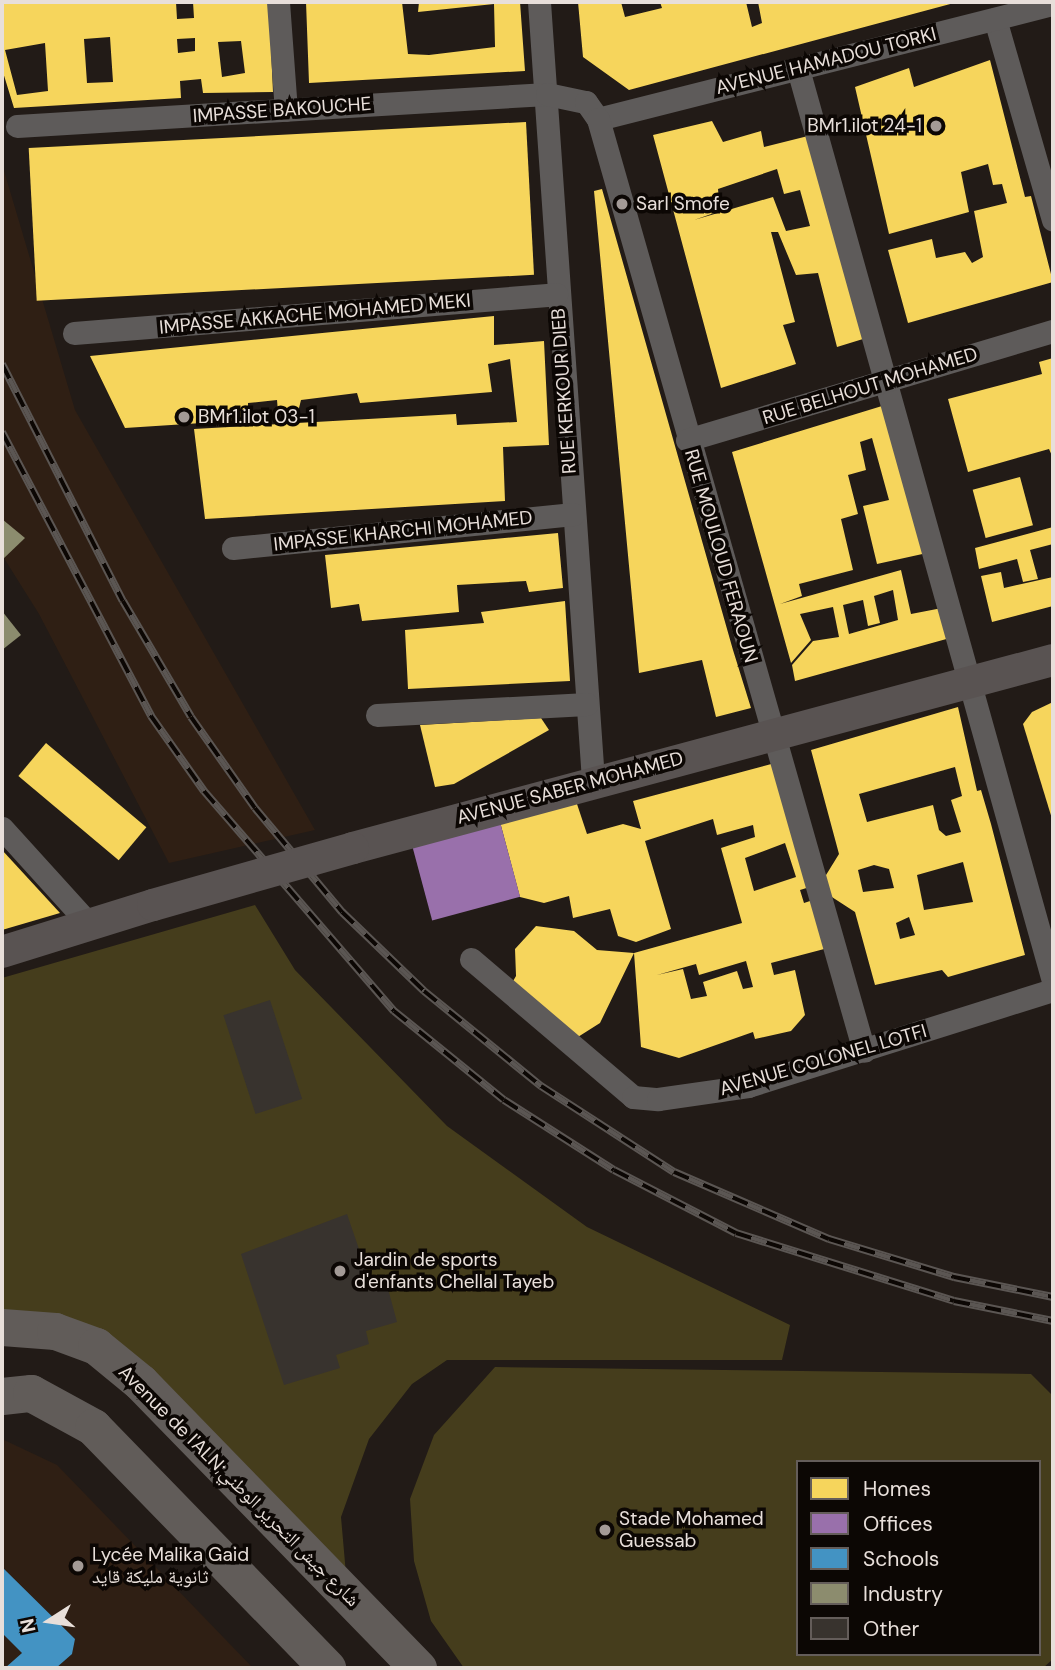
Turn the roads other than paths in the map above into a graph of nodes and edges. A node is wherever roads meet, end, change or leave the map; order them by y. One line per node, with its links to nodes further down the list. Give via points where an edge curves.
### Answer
1 (278, 2): 7 (street)
2 (539, 2): 6 (street, RUE KERKOUR DIEB)
3 (1053, 4): 4 (street, AVENUE HAMADOU TORKI)
4 (995, 19): 5 (street, AVENUE HAMADOU TORKI); 10 (street)
5 (798, 69): 8 (street, AVENUE HAMADOU TORKI); 14 (street)
6 (547, 94): 7 (street, IMPASSE BAKOUCHE); 8 (street, via 586,102); 11 (street, RUE KERKOUR DIEB)
7 (286, 110): 9 (street, IMPASSE BAKOUCHE)
8 (598, 119): 15 (street, RUE MOULOUD FERAOUN)
9 (17, 126)
10 (1053, 220)
11 (556, 294): 13 (street, IMPASSE AKKACHE MOHAMED MEKI); 16 (street, RUE KERKOUR DIEB)
12 (1053, 331): 14 (street, RUE BELHOUT MOHAMED)
13 (74, 333)
14 (887, 381): 15 (street, RUE BELHOUT MOHAMED); 19 (street)
15 (687, 440): 22 (street, RUE MOULOUD FERAOUN)
16 (573, 514): 17 (street, IMPASSE KHARCHI MOHAMED); 20 (street, RUE KERKOUR DIEB)
17 (233, 548)
18 (1053, 660): 19 (street, AVENUE SABER MOHAMED)
19 (972, 681): 22 (street, AVENUE SABER MOHAMED); 28 (street)
20 (587, 704): 21 (street); 23 (street, RUE KERKOUR DIEB)
21 (377, 715)
22 (773, 734): 23 (street, AVENUE SABER MOHAMED); 30 (street, RUE MOULOUD FERAOUN)
23 (593, 780): 25 (street, AVENUE SABER MOHAMED, bridge)
24 (2, 828): 25 (street)
25 (90, 925): 26 (street, AVENUE SABER MOHAMED)
26 (2, 952)
27 (471, 959): 30 (street, AVENUE COLONEL LOTFI, via 633,1097 680,1098 748,1086)
28 (1053, 981)
29 (1053, 990): 30 (street, AVENUE COLONEL LOTFI)
30 (864, 1051)
31 (2, 1327): 34 (main road, Avenue de l'ALN;شارع جيش التحرير الوطني, via 55,1331 96,1346 140,1382)
32 (2, 1396): 33 (main road, via 31,1393 93,1427)
33 (327, 1668)
34 (418, 1668)

